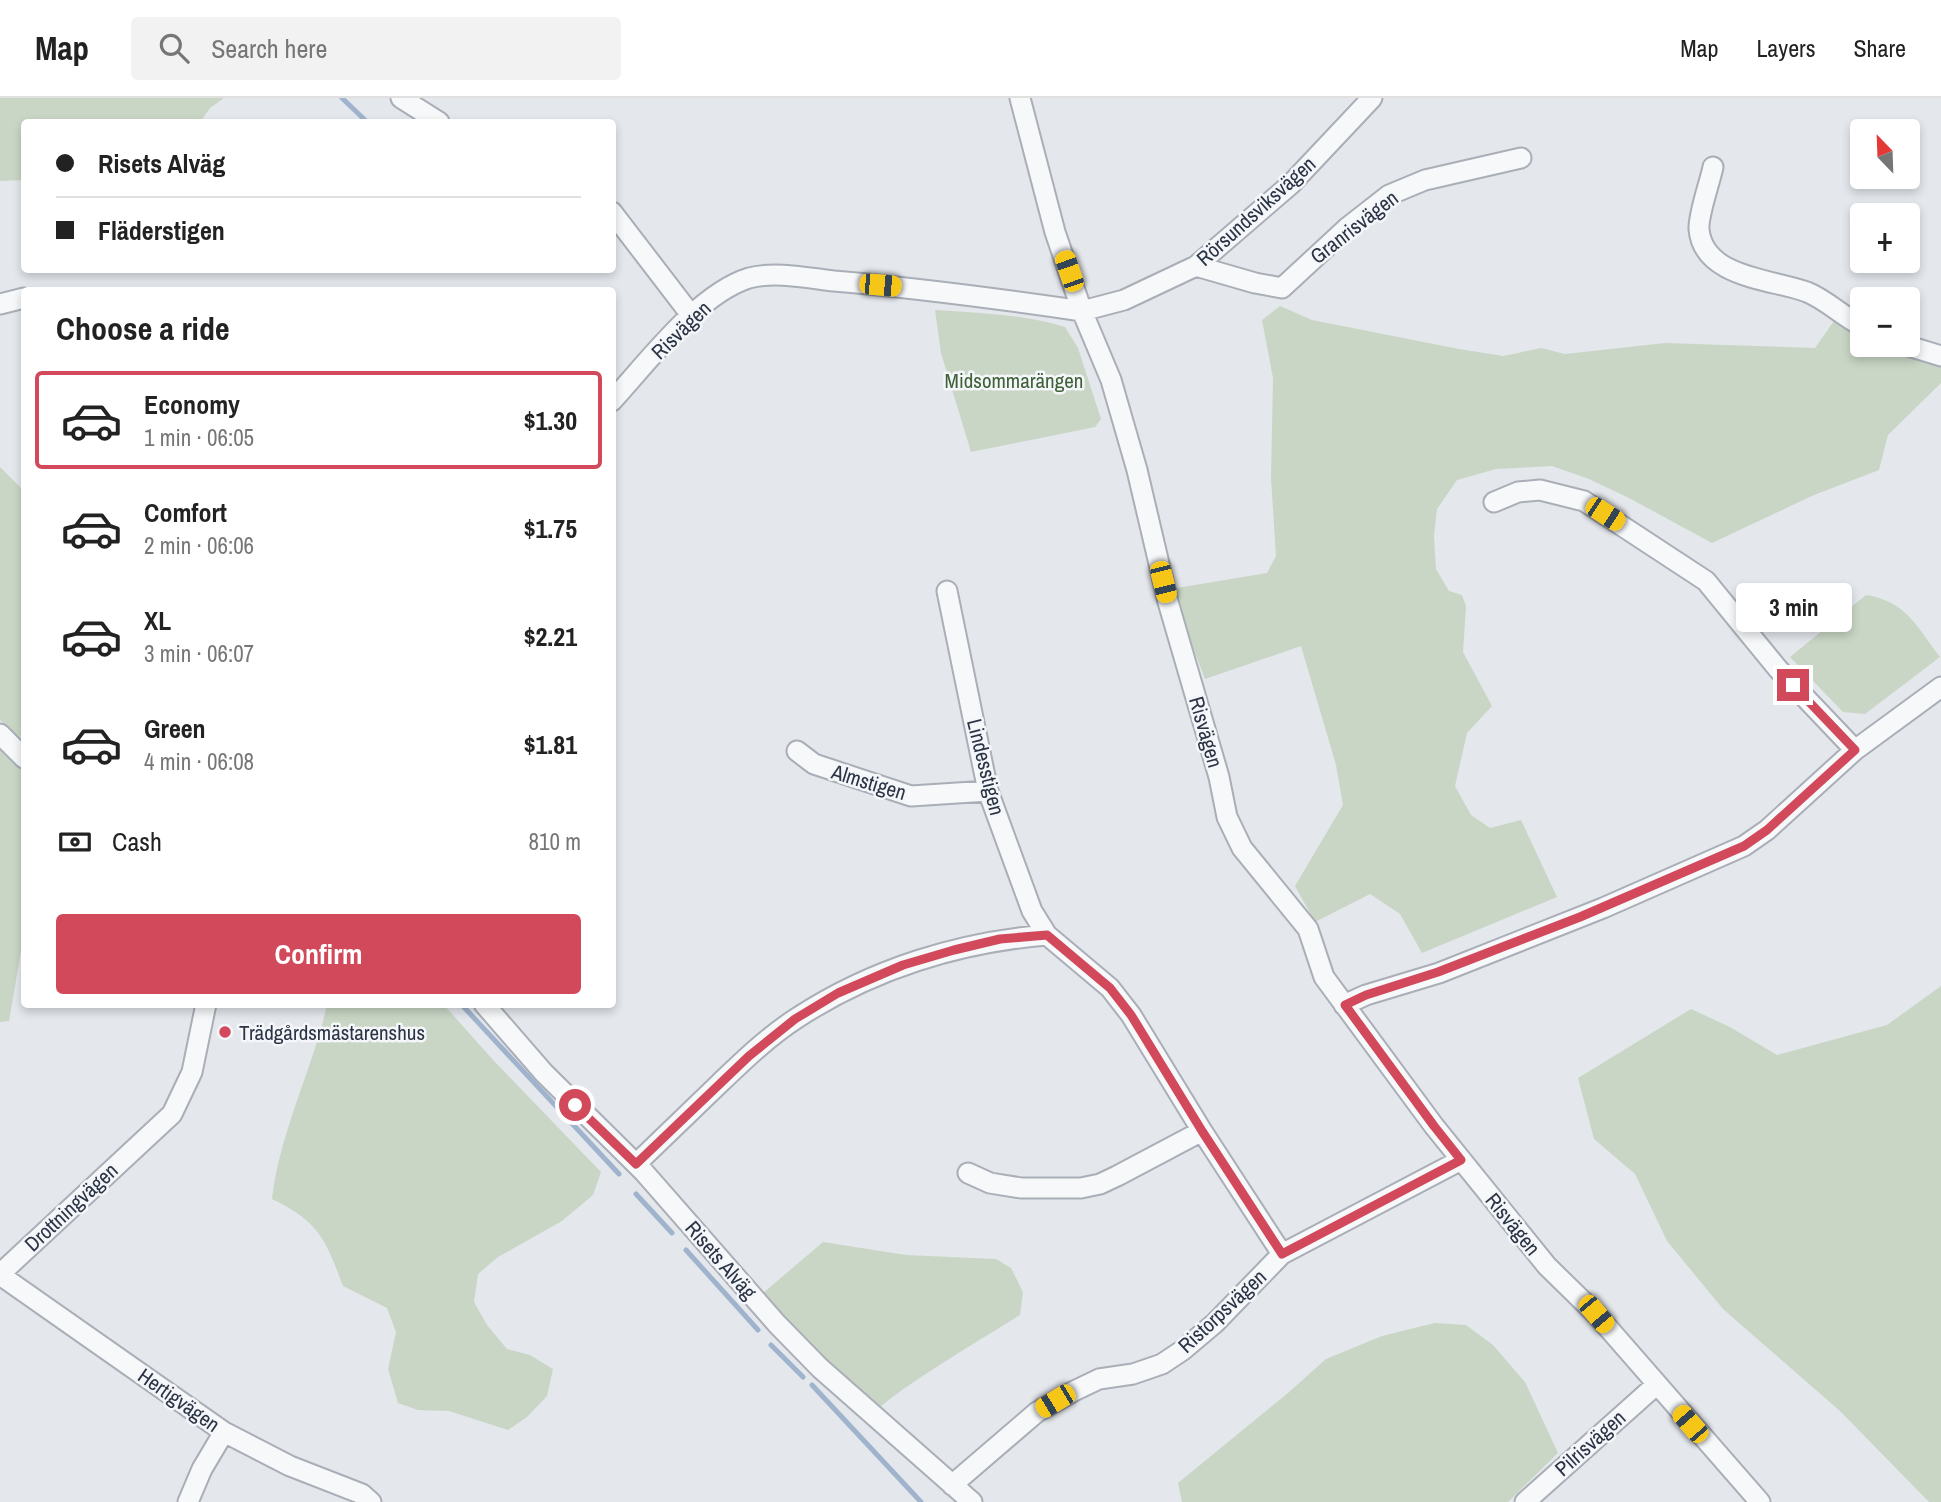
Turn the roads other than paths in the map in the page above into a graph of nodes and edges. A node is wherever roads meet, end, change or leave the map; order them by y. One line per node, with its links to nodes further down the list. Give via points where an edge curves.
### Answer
1 (401, 98): 4 (street)
2 (1020, 98): 11 (street, via 1055,232)
3 (1371, 98): 8 (street, Rörsundsviksvägen, via 1291,184)
4 (434, 119)
5 (1521, 158): 8 (street, Granrisvägen, via 1425,180 1389,195 1282,288)
6 (1713, 167): 13 (street, via 1699,228 1710,258 1744,276 1809,293)
7 (616, 217): 12 (street)
8 (1196, 266): 11 (street, Rörsundsviksvägen, via 1124,300)
9 (21, 299): 10 (street)
10 (0, 304)
11 (1082, 311): 12 (street, Risvägen, via 931,289 777,276 750,278); 26 (street, Risvägen, via 1111,380 1138,470 1227,817 1242,848 1308,929 1324,976)
12 (691, 315): 16 (street, Risvägen)
13 (1850, 319)
14 (1920, 350): 15 (street)
15 (1941, 356)
16 (616, 397)
17 (1494, 502): 21 (street, via 1541,489 1584,500 1697,574)
18 (947, 591): 24 (street, Lindesstigen)
19 (1941, 687): 21 (street)
20 (0, 733): 23 (street)
21 (1855, 750): 26 (street, via 1744,846 1603,908)
22 (797, 751): 24 (street, Almstigen, via 814,764 911,796)
23 (21, 755)
24 (988, 791): 25 (street, Lindesstigen, via 1032,911)
25 (1047, 935): 29 (street, via 1110,988); 31 (street, via 1000,939 954,950 903,965 838,993 795,1019 749,1056)
26 (1345, 1005): 30 (street, Risvägen)
27 (205, 1008): 34 (street, Drottningvägen, via 192,1072 172,1114)
28 (487, 1008): 31 (street, Risets Alväg, via 544,1073)
29 (1202, 1131): 32 (street, via 1117,1176 1081,1188 990,1184); 33 (street)
30 (1461, 1160): 33 (street, Ristorpsvägen); 35 (street, Risvägen, via 1547,1266 1596,1314)
31 (636, 1164): 37 (street, Risets Alväg, via 820,1368)
32 (968, 1173)
33 (1282, 1254): 37 (street, Ristorpsvägen, via 1184,1350 1133,1374 1099,1379 1049,1405)
34 (0, 1274): 36 (street, Hertigvägen)
35 (1656, 1385): 41 (street, Pilrisvägen); 42 (street, Risvägen)
36 (224, 1432): 38 (street); 39 (street, Hertigvägen, via 290,1466 362,1493)
37 (951, 1485): 40 (street, Risets Alväg)
38 (188, 1502)
39 (371, 1502)
40 (972, 1502)
41 (1525, 1502)
42 (1760, 1502)

